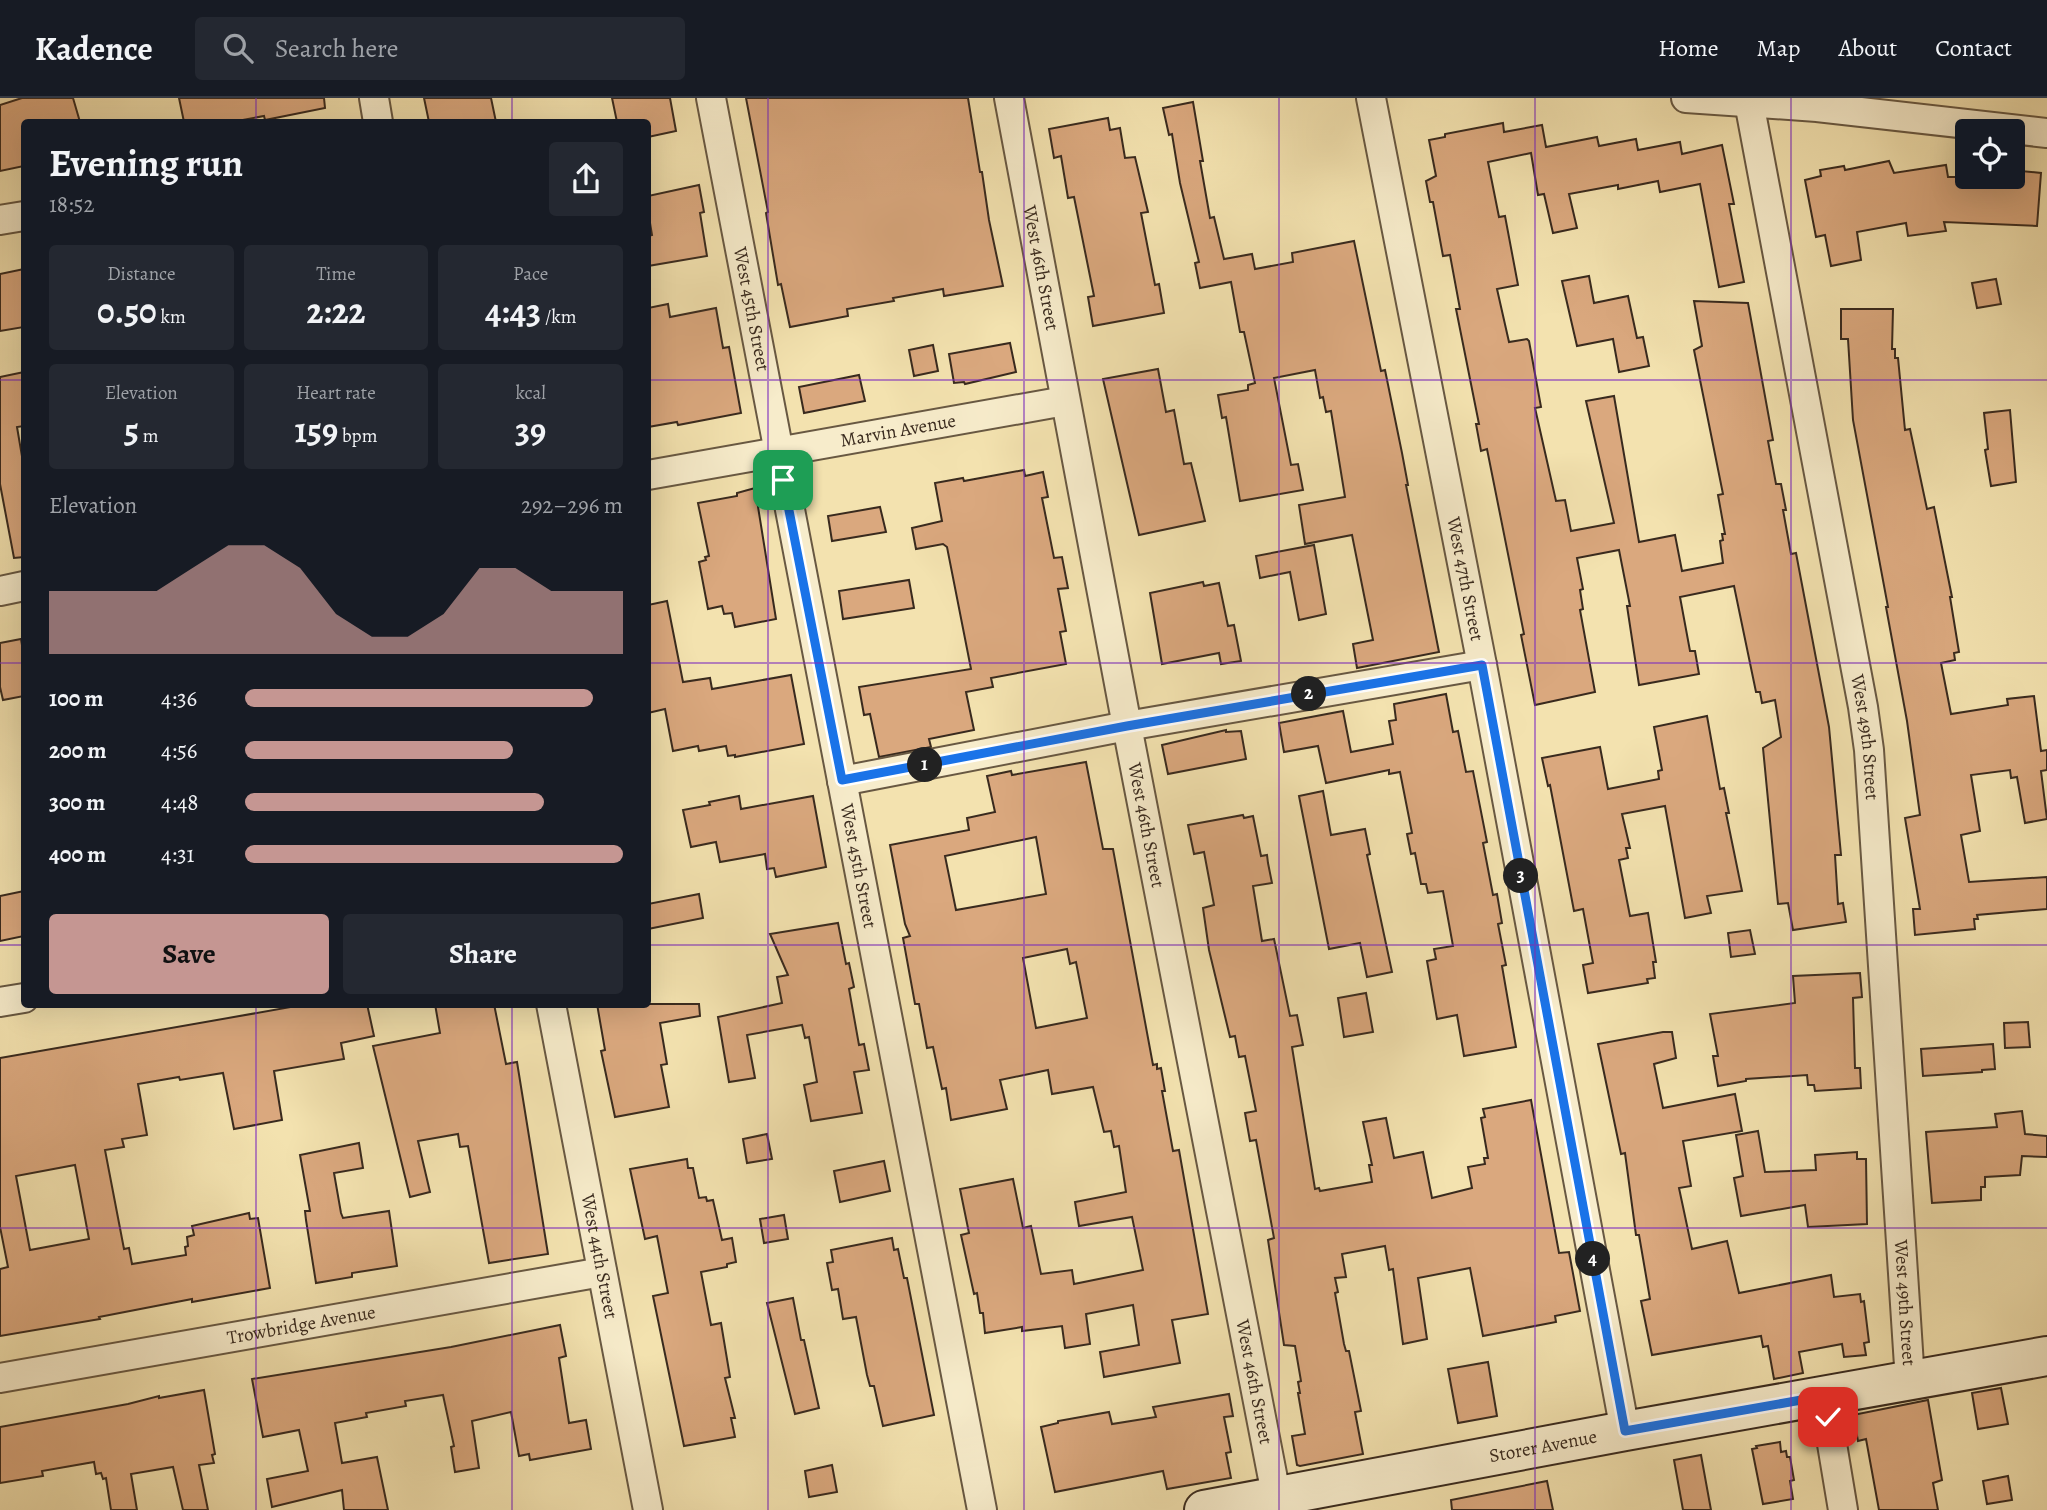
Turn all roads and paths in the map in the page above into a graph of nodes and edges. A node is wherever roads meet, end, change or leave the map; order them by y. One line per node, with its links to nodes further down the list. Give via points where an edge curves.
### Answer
1 (374, 98): 8 (street)
2 (711, 98): 13 (street, West 45th Street)
3 (1009, 98): 12 (street, West 46th Street)
4 (1371, 98): 17 (street, West 47th Street)
5 (1686, 98): 6 (street)
6 (1749, 102): 7 (street); 26 (street, West 49th Street, via 1869,750)
7 (1817, 103): 9 (street)
8 (378, 119)
9 (2047, 132)
10 (21, 216): 11 (street)
11 (0, 220)
12 (1065, 401): 13 (street, Marvin Avenue); 18 (street, West 46th Street)
13 (778, 452): 14 (street, Marvin Avenue); 19 (street, West 45th Street)
14 (651, 474)
15 (21, 587): 16 (street)
16 (0, 591)
17 (1482, 665): 18 (street); 28 (street, West 47th Street)
18 (1127, 726): 19 (street); 29 (street, West 46th Street)
19 (842, 780): 31 (street, West 45th Street)
20 (21, 998): 21 (street)
21 (0, 1002)
22 (552, 1008): 23 (street, West 44th Street)
23 (602, 1272): 25 (street, Trowbridge Avenue); 30 (street, West 44th Street)
24 (2047, 1356): 26 (street, Storer Avenue)
25 (0, 1378)
26 (1910, 1381): 27 (street, Storer Avenue)
27 (1824, 1396): 28 (street, Storer Avenue); 33 (street)
28 (1625, 1431): 29 (street, Storer Avenue)
29 (1278, 1504): 32 (street, Storer Avenue)
30 (648, 1510)
31 (982, 1510)
32 (1204, 1510)
33 (1843, 1510)

